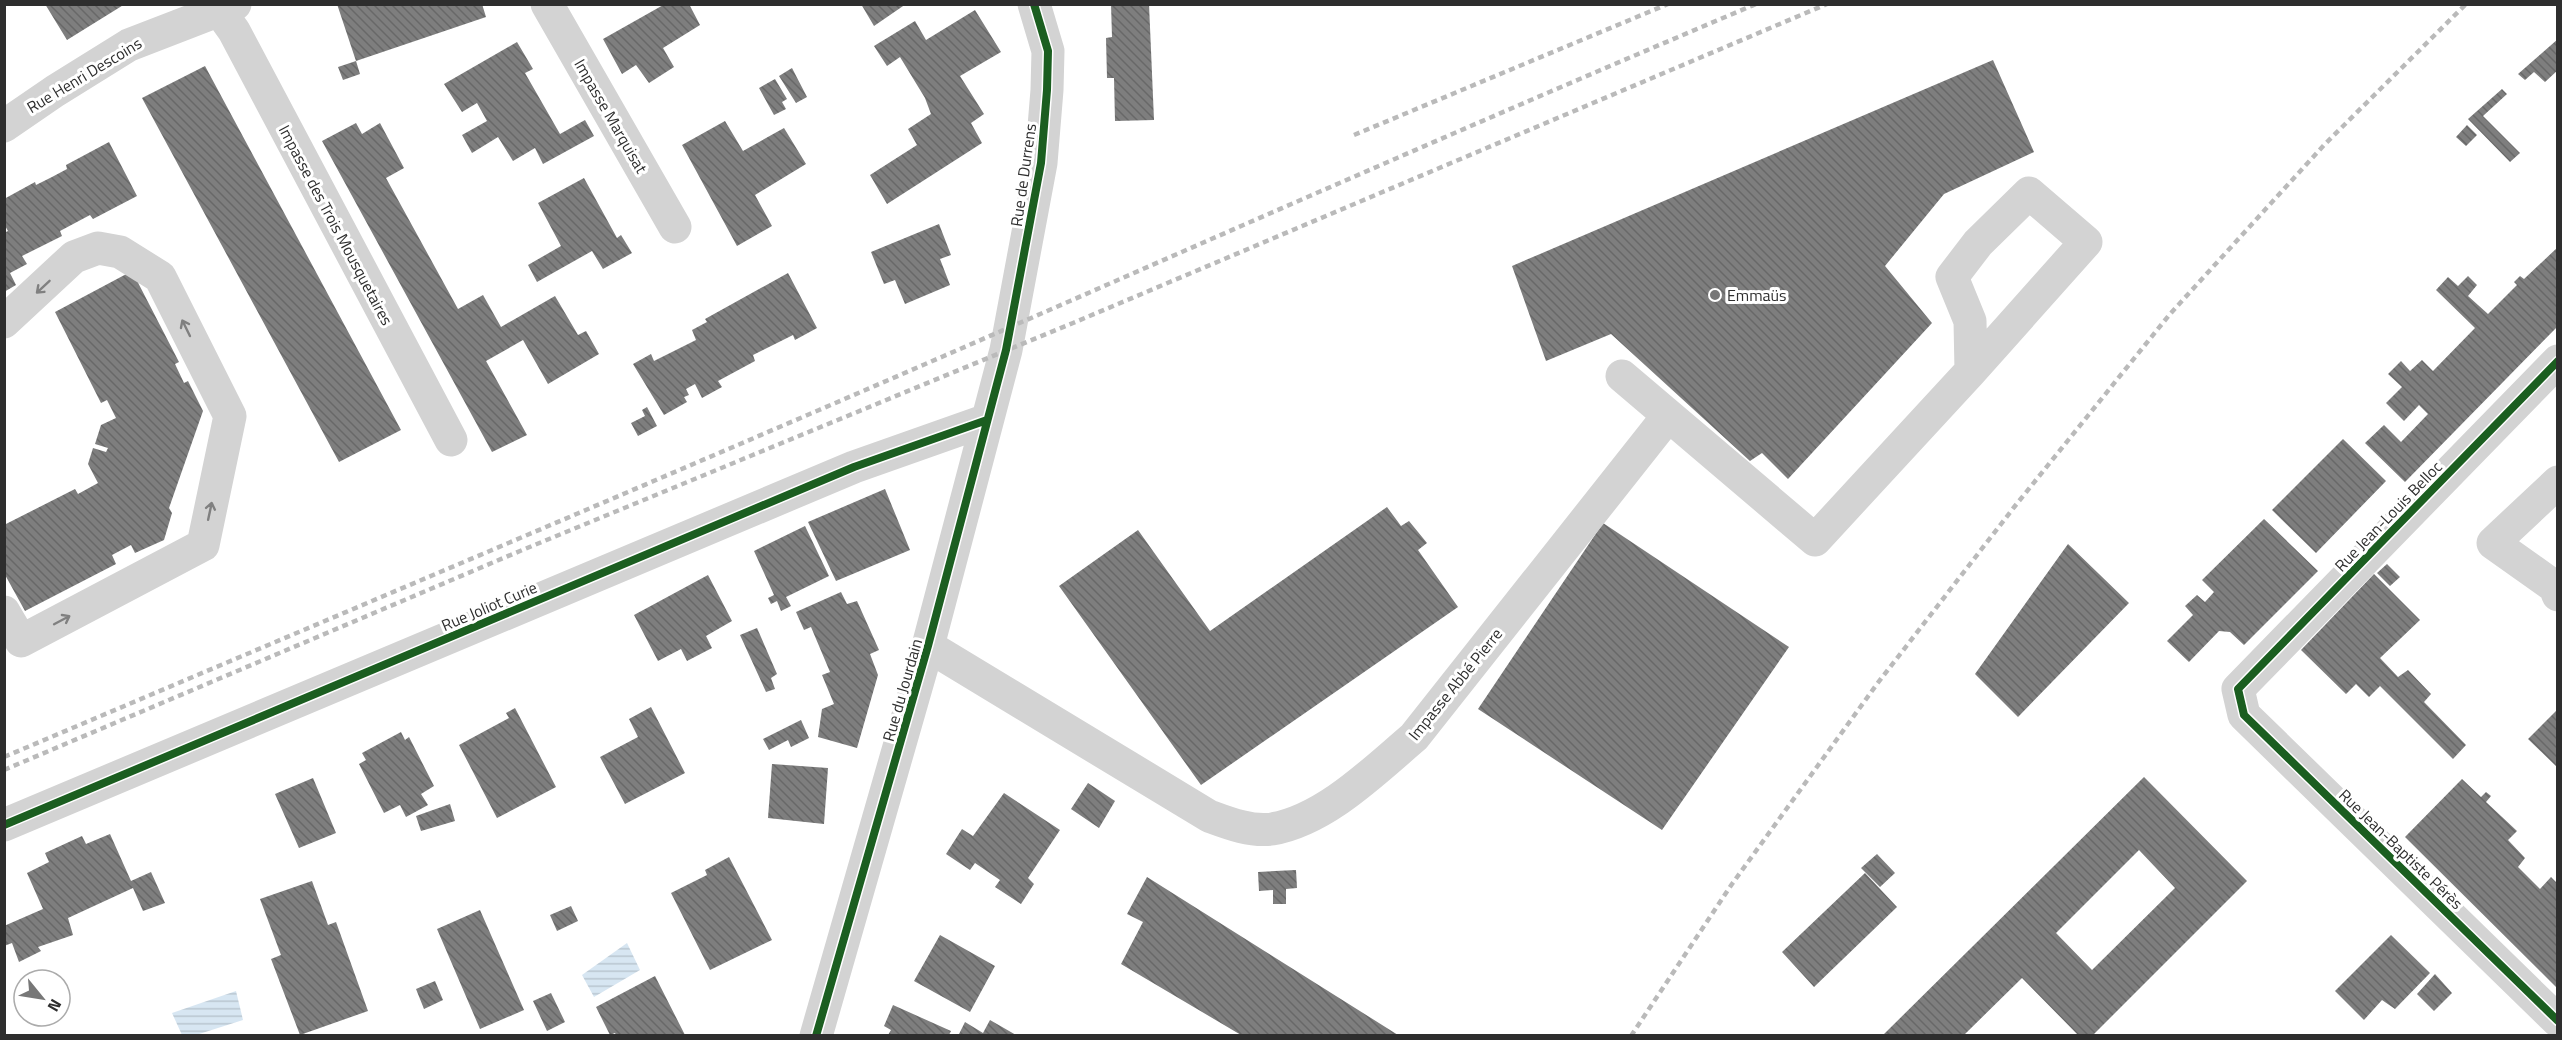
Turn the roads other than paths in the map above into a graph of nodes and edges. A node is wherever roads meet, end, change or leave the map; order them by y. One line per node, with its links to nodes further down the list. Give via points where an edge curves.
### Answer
1 (547, 4): 5 (street, Impasse Marquisat)
2 (1034, 4): 7 (street, Rue de Durrens, via 1048,51 1047,90 1041,164)
3 (227, 7): 4 (street, Rue Henri Descoins, via 129,45); 13 (street, Impasse des Trois Mousquetaires, via 234,31)
4 (4, 126)
5 (675, 227)
6 (4, 322): 17 (street, one-way to 6, via 203,545 230,416 160,277 120,252 98,248 75,257)
7 (1006, 350): 12 (street, Rue du Jourdain)
8 (2558, 361): 19 (street, Rue Jean-Louis Belloc)
9 (1971, 370): 9 (street, via 1970,321 1952,277 1978,243 2029,193 2086,242); 11 (street, via 1815,540)
10 (1622, 376): 11 (street)
11 (1668, 416): 18 (street, Impasse Abbé Pierre, via 1414,737 1312,817 1270,830 1241,827 1209,816)
12 (987, 420): 18 (street, Rue du Jourdain); 20 (street, Rue Joliot Curie, via 854,467)
13 (451, 440)
14 (2558, 482): 15 (street, via 2493,543 2555,587)
15 (2558, 595)
16 (4, 612): 17 (street)
17 (13, 645)
18 (928, 646): 22 (street, Rue du Jourdain)
19 (2238, 690): 21 (street, Rue Jean-Baptiste Pérès, via 2244,715)
20 (4, 825)
21 (2558, 1021)
22 (816, 1035)

